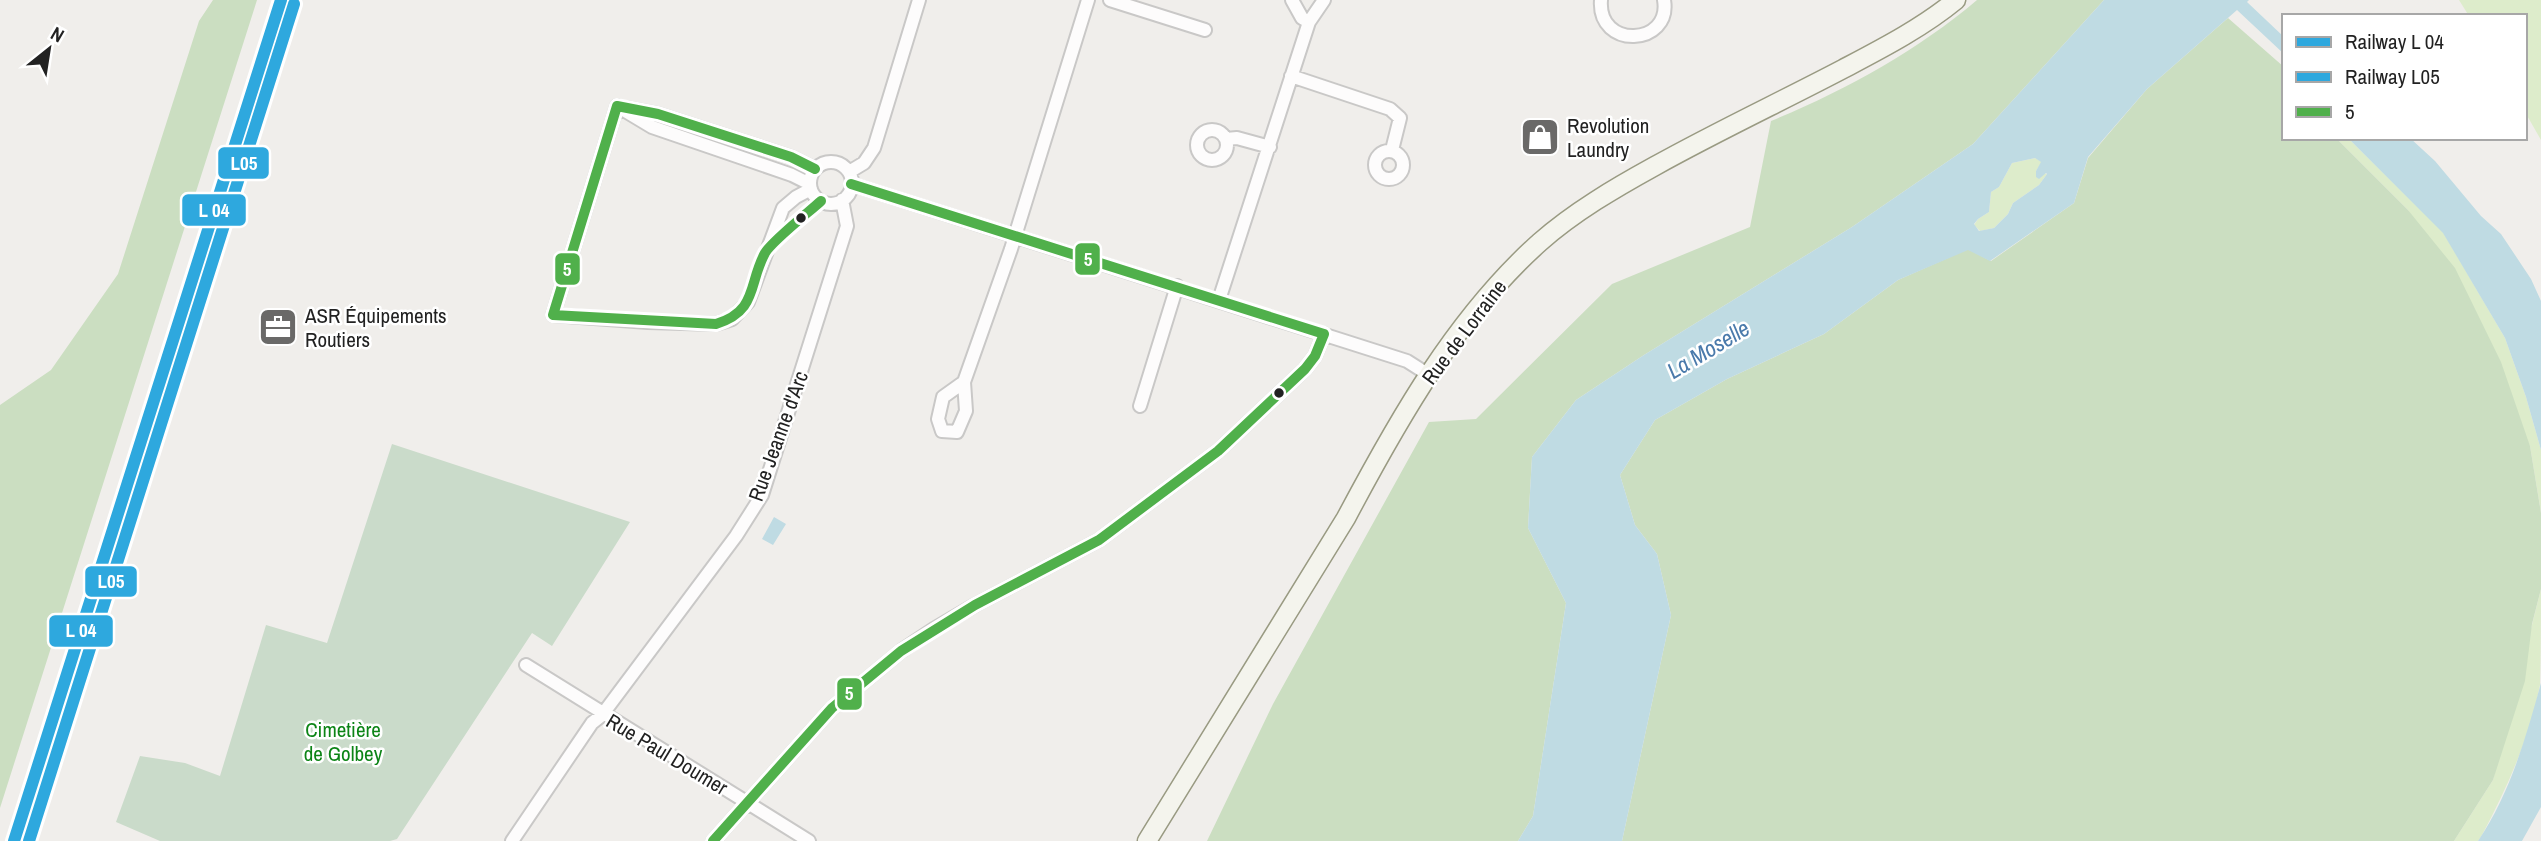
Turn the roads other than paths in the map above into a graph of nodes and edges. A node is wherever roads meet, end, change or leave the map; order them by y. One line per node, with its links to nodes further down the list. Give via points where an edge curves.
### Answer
1 (919, 0): 17 (street, via 874,148)
2 (1088, 0): 20 (street)
3 (1110, 0): 10 (street)
4 (1292, 0): 9 (street)
5 (1325, 0): 9 (street)
6 (1601, 0): 7 (street, via 1606,23 1631,37 1658,25)
7 (1664, 0)
8 (1956, 0): 24 (main road, Rue de Lorraine, via 1870,55 1654,166 1590,205 1542,240 1492,291)
9 (1309, 22): 11 (street)
10 (1205, 30)
11 (1291, 76): 14 (street); 15 (street, via 1390,109 1400,118)
12 (617, 106): 16 (street, via 658,114); 18 (street, via 652,127 792,175); 18 (street, via 553,315 716,324 732,319 748,302 783,208)
13 (1226, 139): 14 (street)
14 (1270, 147): 22 (street)
15 (1392, 150)
16 (815, 169): 17 (street, via 831,162 844,167); 18 (street)
17 (850, 178): 19 (street, via 849,193); 20 (street)
18 (811, 187): 19 (street, via 824,202)
19 (842, 200): 28 (street, Rue Jeanne d'Arc, via 847,226 762,495)
20 (1015, 235): 21 (street); 25 (street)
21 (1177, 286): 22 (street); 26 (street)
22 (1219, 300): 23 (street)
23 (1324, 334): 24 (street, via 1407,361); 29 (street, via 1305,369 1218,451 1098,540 975,605 901,651 832,708)
24 (1429, 375): 33 (main road, Rue de Lorraine)
25 (964, 382)
26 (1140, 406)
27 (526, 666): 28 (street, Rue Paul Doumer)
28 (602, 715): 29 (street, Rue Paul Doumer); 30 (street, Rue Jeanne d'Arc)
29 (746, 802): 31 (street); 32 (street, Rue Paul Doumer)
30 (512, 841)
31 (713, 841)
32 (809, 841)
33 (1147, 841)

